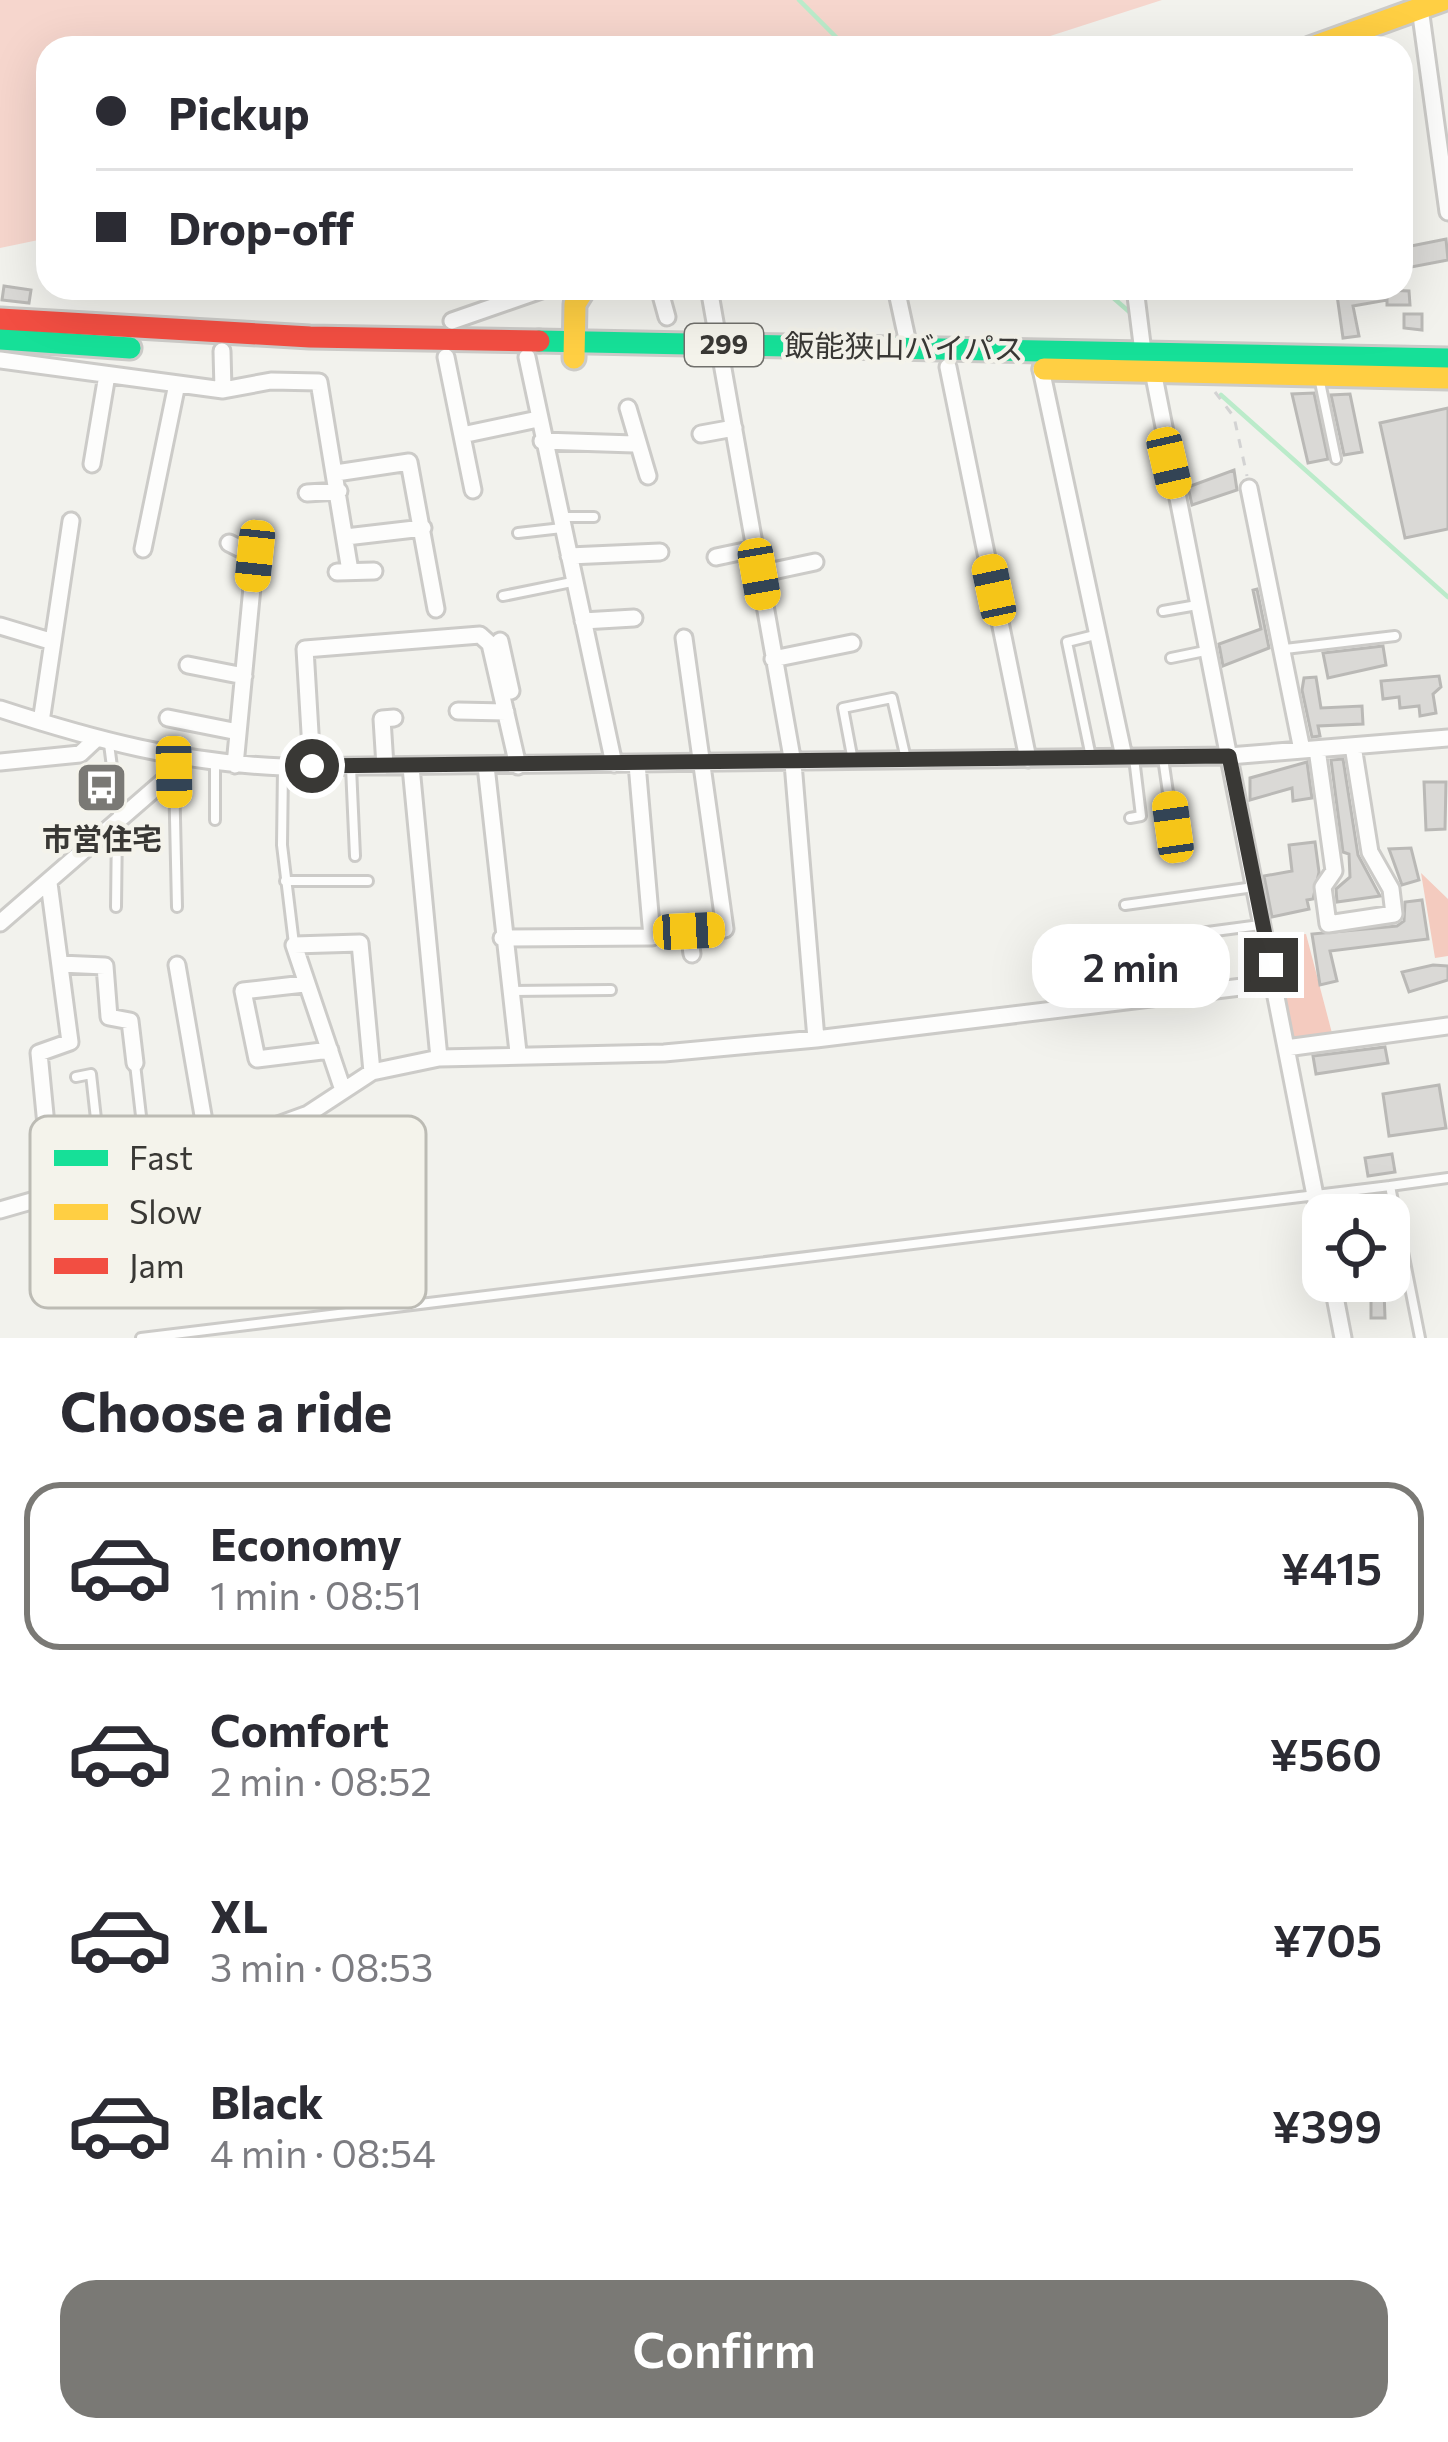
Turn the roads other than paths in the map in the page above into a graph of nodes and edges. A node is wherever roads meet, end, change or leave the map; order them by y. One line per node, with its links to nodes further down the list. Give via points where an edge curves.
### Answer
1 (1443, 0): 2 (main road)
2 (1420, 8): 3 (main road); 4 (street)
3 (1343, 36)
4 (1448, 212)
5 (513, 300): 13 (street)
6 (577, 300): 17 (main road)
7 (662, 300): 11 (street)
8 (712, 300): 19 (street)
9 (899, 300): 16 (street)
10 (1137, 300): 24 (street)
11 (667, 317)
12 (0, 319): 17 (main road, 飯能狭山バイパス / 299)
13 (452, 321)
14 (0, 340): 15 (main road, 飯能狭山バイパス / 299)
15 (86, 346): 18 (main road, 飯能狭山バイパス / 299); 27 (street)
16 (909, 348): 19 (main road, 飯能狭山バイパス / 299); 24 (main road, 飯能狭山バイパス / 299)
17 (574, 349): 19 (main road, 飯能狭山バイパス / 299); 21 (main road, 飯能狭山バイパス / 299)
18 (222, 351): 20 (main road, 飯能狭山バイパス / 299); 32 (street)
19 (721, 354): 25 (main road, 飯能狭山バイパス / 299); 35 (street)
20 (446, 357): 21 (main road, 飯能狭山バイパス / 299); 37 (street)
21 (527, 357): 34 (street)
22 (1448, 359): 24 (main road, 飯能狭山バイパス / 299)
23 (0, 360): 27 (street)
24 (1148, 362): 26 (main road, 飯能狭山バイパス / 299); 29 (main road, 飯能狭山バイパス / 299, via 1209,373); 65 (street)
25 (948, 367): 26 (main road, 飯能狭山バイパス / 299); 98 (street)
26 (1041, 369): 71 (street)
27 (86, 373): 28 (street)
28 (107, 375): 31 (street); 41 (street)
29 (1319, 375): 30 (main road, 飯能狭山バイパス / 299); 40 (lane)
30 (1448, 378)
31 (177, 384): 32 (street); 55 (street)
32 (223, 391): 42 (street, via 319,382)
33 (628, 409): 39 (street)
34 (538, 419): 37 (street); 38 (street)
35 (734, 428): 36 (street); 56 (street)
36 (701, 434)
37 (462, 435): 45 (street)
38 (542, 441): 39 (street); 50 (street)
39 (634, 443): 43 (street)
40 (1336, 459)
41 (92, 464)
42 (336, 472): 46 (street); 51 (street, via 409,462)
43 (648, 476)
44 (1249, 488): 78 (street)
45 (473, 490)
46 (339, 491): 47 (street); 53 (street)
47 (307, 493)
48 (594, 517): 50 (lane)
49 (71, 521): 74 (street)
50 (561, 523): 52 (lane); 58 (street)
51 (422, 528): 53 (street); 66 (street)
52 (518, 533)
53 (346, 537): 61 (street, via 343,572)
54 (229, 543): 82 (street, via 255,556)
55 (143, 549)
56 (754, 549): 59 (street); 62 (street)
57 (660, 552): 58 (street)
58 (569, 556): 63 (street)
59 (716, 557)
60 (815, 562): 62 (street)
61 (374, 571)
62 (759, 574): 80 (street)
63 (573, 581): 64 (lane); 69 (street)
64 (503, 596)
65 (1199, 605): 67 (lane); 77 (street)
66 (436, 609)
67 (1163, 611)
68 (634, 618): 69 (street)
69 (583, 621): 104 (street)
70 (0, 626): 74 (street)
71 (1096, 634): 96 (street); 97 (lane, via 1067,641)
72 (1395, 636): 78 (lane)
73 (684, 638): 106 (street)
74 (50, 641): 88 (street)
75 (500, 641): 113 (street)
76 (852, 643): 80 (street)
77 (1208, 650): 79 (lane); 95 (street)
78 (1283, 650): 93 (street)
79 (1171, 658)
80 (773, 659): 103 (street)
81 (188, 665): 82 (street)
82 (244, 676): 89 (street)
83 (0, 709): 88 (street)
84 (458, 711): 85 (street)
85 (506, 712): 109 (street, via 490,644 480,635 305,649); 113 (street)
86 (168, 718): 89 (street)
87 (394, 718): 111 (street, via 382,719)
88 (41, 722): 91 (street)
89 (238, 732): 108 (street)
90 (1448, 738): 92 (street)
91 (102, 742): 100 (street, via 80,754); 107 (street); 118 (lane)
92 (1354, 746): 93 (street); 93 (street, via 1370,852 1391,889 1394,914 1328,924 1323,886 1334,871)
93 (1309, 749): 95 (street)
94 (1163, 756): 95 (street); 96 (street); 119 (lane)
95 (1229, 756): 124 (street)
96 (1129, 757): 97 (street); 116 (lane, via 1141,816)
97 (1091, 758): 98 (street)
98 (1028, 759): 99 (street)
99 (906, 760): 101 (street); 101 (lane, via 892,698 843,708)
100 (0, 762)
101 (853, 762): 103 (street)
102 (215, 763): 107 (street); 108 (street); 117 (lane)
103 (793, 763): 106 (street); 141 (street)
104 (614, 764): 105 (street); 113 (street)
105 (637, 764): 106 (street); 130 (street, via 652,937)
106 (705, 764): 133 (street, via 725,929 689,931)
107 (174, 765): 118 (street); 126 (lane)
108 (235, 765): 114 (street)
109 (312, 766): 110 (street); 114 (street)
110 (351, 766): 111 (street); 120 (lane)
111 (386, 766): 115 (street)
112 (486, 766): 113 (street); 115 (street); 130 (street)
113 (523, 766)
114 (283, 767): 121 (lane)
115 (411, 767): 145 (street)
116 (1130, 818)
117 (215, 820)
118 (118, 822): 123 (street); 127 (lane)
119 (1173, 827)
120 (355, 856)
121 (285, 881): 122 (lane); 131 (lane)
122 (368, 881)
123 (49, 883): 128 (street); 134 (street)
124 (1254, 887): 125 (lane); 129 (street)
125 (1125, 904)
126 (177, 907)
127 (116, 908)
128 (0, 923)
129 (1262, 925): 132 (lane); 136 (street)
130 (502, 938): 139 (street)
131 (294, 944): 137 (street); 147 (street, via 360,943)
132 (1110, 945)
133 (692, 954)
134 (60, 964): 146 (street, via 105,966 110,1017 130,1022); 150 (street, via 70,1042 39,1053)
135 (177, 965): 153 (street)
136 (1274, 983): 141 (street); 142 (street)
137 (304, 984): 143 (street); 143 (street, via 243,991 256,1059)
138 (611, 990): 139 (lane)
139 (511, 991): 144 (street)
140 (1448, 1026): 142 (street)
141 (816, 1039): 144 (street, via 664,1053)
142 (1286, 1048): 157 (street)
143 (330, 1049): 149 (street)
144 (518, 1052): 145 (street)
145 (439, 1058): 147 (street)
146 (135, 1063): 152 (lane)
147 (372, 1072): 149 (street)
148 (76, 1077): 151 (lane, via 91,1074)
149 (343, 1090): 154 (street)
150 (45, 1116)
151 (96, 1116)
152 (141, 1116)
153 (203, 1116)
154 (302, 1116)
155 (1448, 1178): 156 (lane)
156 (1390, 1186): 158 (lane); 167 (lane)
157 (1315, 1194)
158 (1341, 1194)
159 (1302, 1200): 163 (lane)
160 (30, 1203): 161 (street)
161 (0, 1210)
162 (1336, 1302): 166 (street)
163 (426, 1304)
164 (393, 1308): 165 (lane)
165 (141, 1338)
166 (1342, 1338)
167 (1420, 1338)

